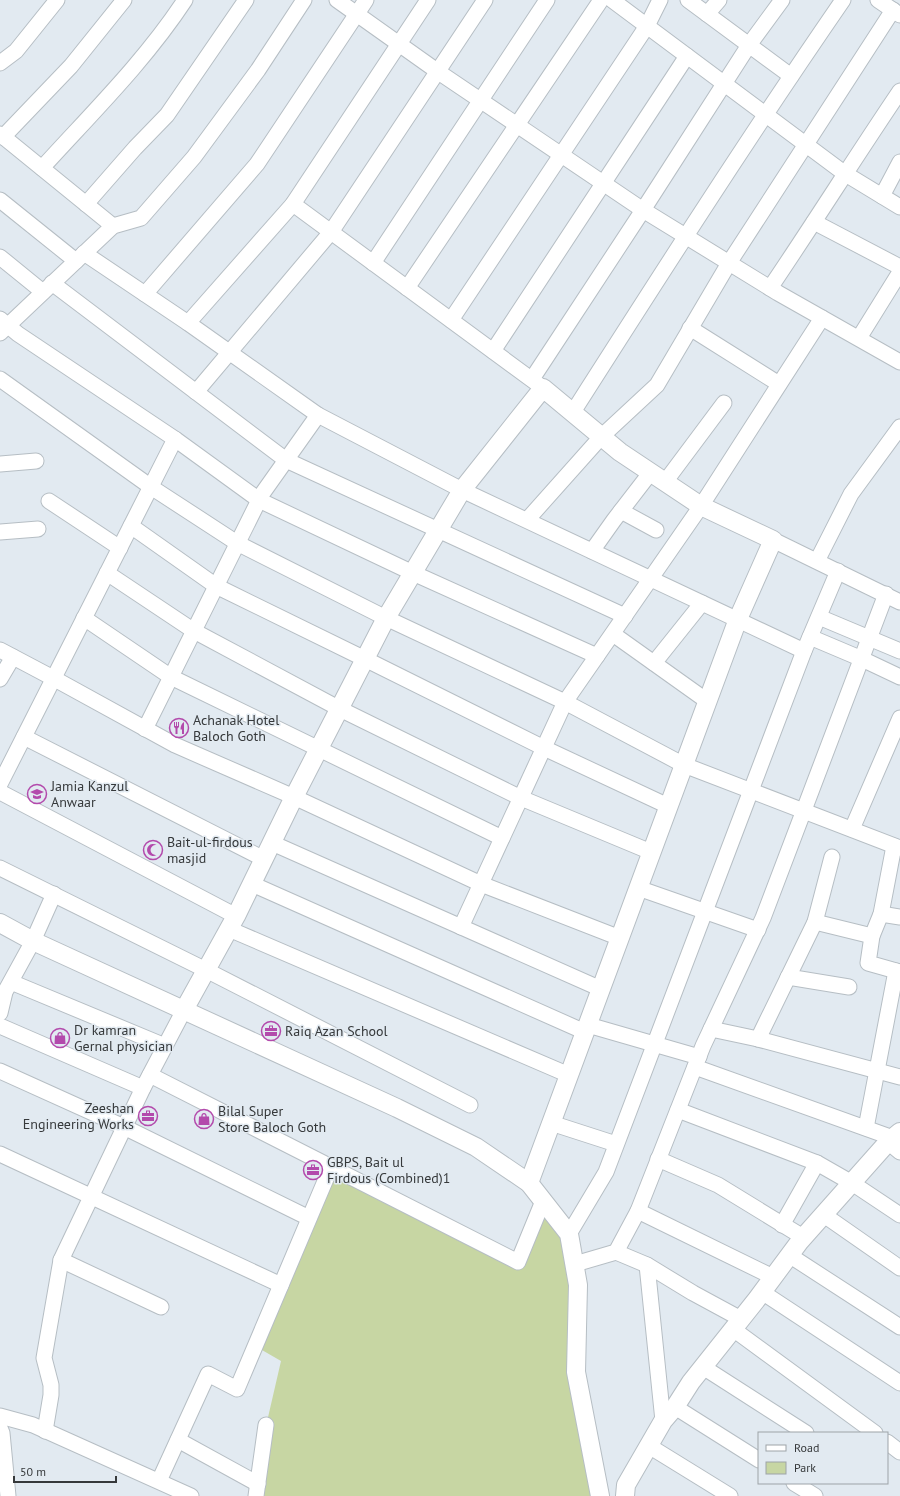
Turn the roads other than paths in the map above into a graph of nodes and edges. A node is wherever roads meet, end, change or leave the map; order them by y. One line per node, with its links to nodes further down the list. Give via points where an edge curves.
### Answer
1 (57, 0): 26 (street, via 16,51)
2 (124, 0): 34 (street, via 71,66)
3 (185, 0): 38 (street, via 165,30)
4 (246, 0): 43 (street, via 167,114)
5 (304, 0): 48 (street, via 258,70 194,157 141,218)
6 (337, 0): 20 (street)
7 (366, 0): 20 (street)
8 (428, 0): 23 (street)
9 (485, 0): 27 (street)
10 (547, 0): 31 (street)
11 (601, 0): 33 (street)
12 (612, 0): 22 (street)
13 (660, 0): 22 (street)
14 (688, 0): 21 (street)
15 (719, 0): 21 (street)
16 (782, 0): 24 (street)
17 (843, 0): 28 (street)
18 (878, 0): 19 (street)
19 (896, 12): 35 (street)
20 (357, 14): 23 (street); 60 (street, via 257,164)
21 (707, 14): 24 (street)
22 (647, 26): 25 (street); 36 (street)
23 (399, 44): 27 (street); 44 (street)
24 (749, 45): 28 (street); 29 (street)
25 (687, 56): 29 (street); 40 (street)
26 (0, 63)
27 (437, 71): 31 (street); 49 (street)
28 (791, 76): 32 (street)
29 (724, 83): 32 (street); 46 (street)
30 (900, 91): 39 (street)
31 (480, 100): 33 (street); 53 (street)
32 (765, 114): 35 (street); 50 (street)
33 (517, 125): 36 (street); 58 (street)
34 (2, 135): 38 (street)
35 (806, 144): 39 (street); 54 (street)
36 (561, 155): 40 (street); 62 (street)
37 (900, 162): 41 (street)
38 (42, 168): 43 (street)
39 (844, 173): 41 (street); 47 (street)
40 (603, 183): 46 (street); 67 (street)
41 (882, 196): 45 (street)
42 (0, 200): 52 (street)
43 (86, 204): 48 (street)
44 (293, 204): 49 (street); 63 (street)
45 (900, 207)
46 (643, 210): 50 (street); 71 (street)
47 (814, 222): 55 (street); 59 (street)
48 (113, 226): 52 (street)
49 (331, 232): 53 (street); 68 (street)
50 (685, 236): 54 (street); 75 (street)
51 (0, 257): 57 (street)
52 (80, 257): 57 (street); 60 (street)
53 (373, 263): 58 (street)
54 (728, 263): 59 (street); 65 (street)
55 (900, 267)
56 (900, 272): 66 (street)
57 (47, 288): 64 (street); 73 (street)
58 (408, 288): 62 (street)
59 (770, 288): 61 (street)
60 (145, 294): 63 (street)
61 (822, 318): 66 (street); 72 (street)
62 (451, 320): 67 (street)
63 (188, 323): 68 (street)
64 (2, 326): 79 (street, via 18,334)
65 (690, 328): 72 (street); 78 (street, via 657,385)
66 (859, 338): 69 (street)
67 (493, 351): 71 (street)
68 (229, 352): 73 (street); 76 (street)
69 (900, 362)
70 (0, 379): 84 (street)
71 (538, 384): 75 (street); 85 (street)
72 (779, 384): 88 (street)
73 (196, 392): 80 (street)
74 (724, 403): 83 (street)
75 (573, 412): 78 (street)
76 (318, 416): 80 (street); 85 (street)
77 (900, 427): 100 (street, via 851,494)
78 (601, 437): 83 (street); 90 (street)
79 (175, 439): 84 (street); 86 (street)
80 (286, 460): 86 (street); 93 (street)
81 (36, 461): 82 (street)
82 (0, 464)
83 (658, 477): 88 (street); 89 (street)
84 (150, 487): 91 (street); 97 (street)
85 (462, 490): 90 (street); 93 (street)
86 (259, 500): 97 (street); 103 (street)
87 (48, 501): 98 (street)
88 (701, 506): 96 (street); 104 (street)
89 (621, 511): 94 (street); 99 (street)
90 (527, 520): 99 (street)
91 (131, 526): 98 (street); 105 (street)
92 (38, 529): 95 (street)
93 (438, 530): 103 (street); 109 (street)
94 (656, 530)
95 (0, 532)
96 (773, 540): 100 (street); 113 (street)
97 (237, 544): 105 (street); 112 (street)
98 (120, 548): 102 (street)
99 (592, 551): 104 (street)
100 (817, 561): 101 (street)
101 (838, 571): 106 (street); 110 (street)
102 (107, 573): 111 (street); 114 (street)
103 (413, 573): 112 (street); 120 (street)
104 (651, 579): 108 (street); 109 (street)
105 (216, 586): 114 (street); 121 (street)
106 (886, 594): 107 (street); 116 (street)
107 (900, 602)
108 (702, 603): 113 (street); 123 (street)
109 (625, 616): 115 (street)
110 (819, 617): 116 (street); 117 (street)
111 (84, 618): 124 (street); 126 (street)
112 (386, 618): 121 (street); 128 (street)
113 (738, 619): 117 (street); 129 (street)
114 (194, 631): 124 (street); 130 (street)
115 (613, 634): 120 (street); 123 (street)
116 (870, 638): 118 (street); 122 (street)
117 (807, 644): 122 (street); 138 (street)
118 (900, 651)
119 (6, 653): 126 (street); 127 (street)
120 (597, 656): 128 (street)
121 (365, 659): 130 (street); 134 (street)
122 (862, 659): 125 (street); 143 (street)
123 (654, 663): 129 (street)
124 (170, 677): 132 (street); 135 (street)
125 (900, 677)
126 (53, 678): 132 (street); 133 (street)
127 (0, 679)
128 (565, 702): 134 (street); 136 (street)
129 (707, 702): 136 (street)
130 (340, 709): 135 (street); 141 (street)
131 (900, 718): 144 (street)
132 (145, 728): 140 (street, via 175,745)
133 (24, 737): 137 (street); 150 (street)
134 (544, 748): 141 (street); 142 (street)
135 (319, 749): 140 (street); 145 (street)
136 (684, 765): 138 (street); 142 (street)
137 (0, 784)
138 (751, 790): 143 (street); 156 (street)
139 (0, 792): 161 (street)
140 (294, 797): 146 (street); 153 (street)
141 (521, 798): 145 (street); 148 (street)
142 (668, 806): 148 (street)
143 (804, 811): 144 (street); 163 (street)
144 (852, 829): 147 (street)
145 (502, 838): 153 (street)
146 (272, 843): 150 (street); 162 (street)
147 (897, 847): 157 (street)
148 (651, 852): 154 (street)
149 (832, 857): 159 (street)
150 (264, 859): 152 (street)
151 (0, 868): 155 (street)
152 (252, 884): 161 (street); 176 (street)
153 (481, 884): 162 (street); 165 (street)
154 (638, 888): 156 (street); 165 (street)
155 (54, 894): 166 (street); 167 (street)
156 (705, 912): 163 (street); 179 (street)
157 (881, 914): 158 (street); 164 (street)
158 (900, 917)
159 (814, 922): 164 (street); 169 (street)
160 (0, 923): 166 (street)
161 (232, 923): 167 (street); 184 (street)
162 (461, 927): 172 (street)
163 (758, 930): 177 (street)
164 (872, 936): 168 (street, via 868,963)
165 (620, 938): 172 (street)
166 (33, 941): 170 (street); 173 (street)
167 (206, 970): 173 (street); 187 (street)
168 (898, 971): 183 (street)
169 (788, 977): 171 (street); 178 (street)
170 (10, 982): 174 (street); 180 (street)
171 (849, 987)
172 (601, 989): 176 (street)
173 (184, 1010): 180 (street); 198 (street, via 476,1147)
174 (0, 1013)
175 (0, 1026): 186 (street)
176 (586, 1028): 179 (street); 184 (street)
177 (711, 1029): 178 (street); 181 (street)
178 (758, 1039): 183 (street)
179 (654, 1044): 181 (street); 193 (street)
180 (165, 1046): 186 (street)
181 (697, 1062): 188 (street); 191 (street)
182 (0, 1070): 190 (street)
183 (877, 1070): 185 (street); 191 (street)
184 (569, 1075): 189 (street)
185 (900, 1077)
186 (146, 1081): 190 (street); 197 (street)
187 (470, 1105)
188 (678, 1110): 195 (street); 196 (street)
189 (551, 1123): 193 (street); 198 (street)
190 (124, 1127): 200 (street); 205 (street)
191 (866, 1128): 192 (street)
192 (895, 1141): 199 (street)
193 (616, 1144): 207 (street, via 606,1172)
194 (0, 1154): 200 (street)
195 (658, 1159): 202 (street); 206 (street, via 718,1185)
196 (817, 1163): 199 (street); 206 (street)
197 (331, 1167): 201 (street, via 518,1262); 205 (street)
198 (529, 1183): 201 (street)
199 (852, 1183): 203 (street); 204 (street)
200 (91, 1197): 211 (street); 216 (street)
201 (543, 1201): 207 (street)
202 (638, 1211): 209 (street); 215 (street)
203 (824, 1215): 208 (street); 214 (street)
204 (900, 1215)
205 (309, 1218): 216 (street)
206 (782, 1225): 208 (street)
207 (569, 1234): 212 (street)
208 (804, 1238): 210 (street)
209 (616, 1252): 212 (street); 213 (street)
210 (789, 1255): 215 (street); 220 (street)
211 (61, 1260): 218 (street); 228 (street, via 44,1358 51,1385)
212 (575, 1264): 243 (street, via 578,1285 576,1372)
213 (647, 1265): 219 (street); 225 (street)
214 (900, 1268)
215 (773, 1277): 217 (street)
216 (281, 1284): 231 (street, via 237,1389 208,1374)
217 (762, 1292): 219 (street); 222 (street)
218 (161, 1307)
219 (737, 1324): 221 (street); 230 (street)
220 (900, 1327)
221 (703, 1367): 223 (street); 229 (street)
222 (900, 1383)
223 (675, 1407): 225 (street); 235 (street)
224 (0, 1416): 228 (street)
225 (663, 1421): 233 (street)
226 (266, 1425): 239 (street)
227 (0, 1428): 236 (street)
228 (45, 1431): 237 (street)
229 (804, 1432)
230 (874, 1432)
231 (178, 1440): 237 (street); 239 (street)
232 (888, 1443): 234 (street)
233 (649, 1446): 240 (street, via 626,1485); 244 (street)
234 (900, 1452)
235 (758, 1459)
236 (3, 1464): 241 (street)
237 (159, 1481): 242 (street)
238 (796, 1484): 245 (street)
239 (257, 1490)
240 (628, 1494)
241 (8, 1496)
242 (191, 1496)
243 (600, 1496)
244 (730, 1496)
245 (815, 1496)

